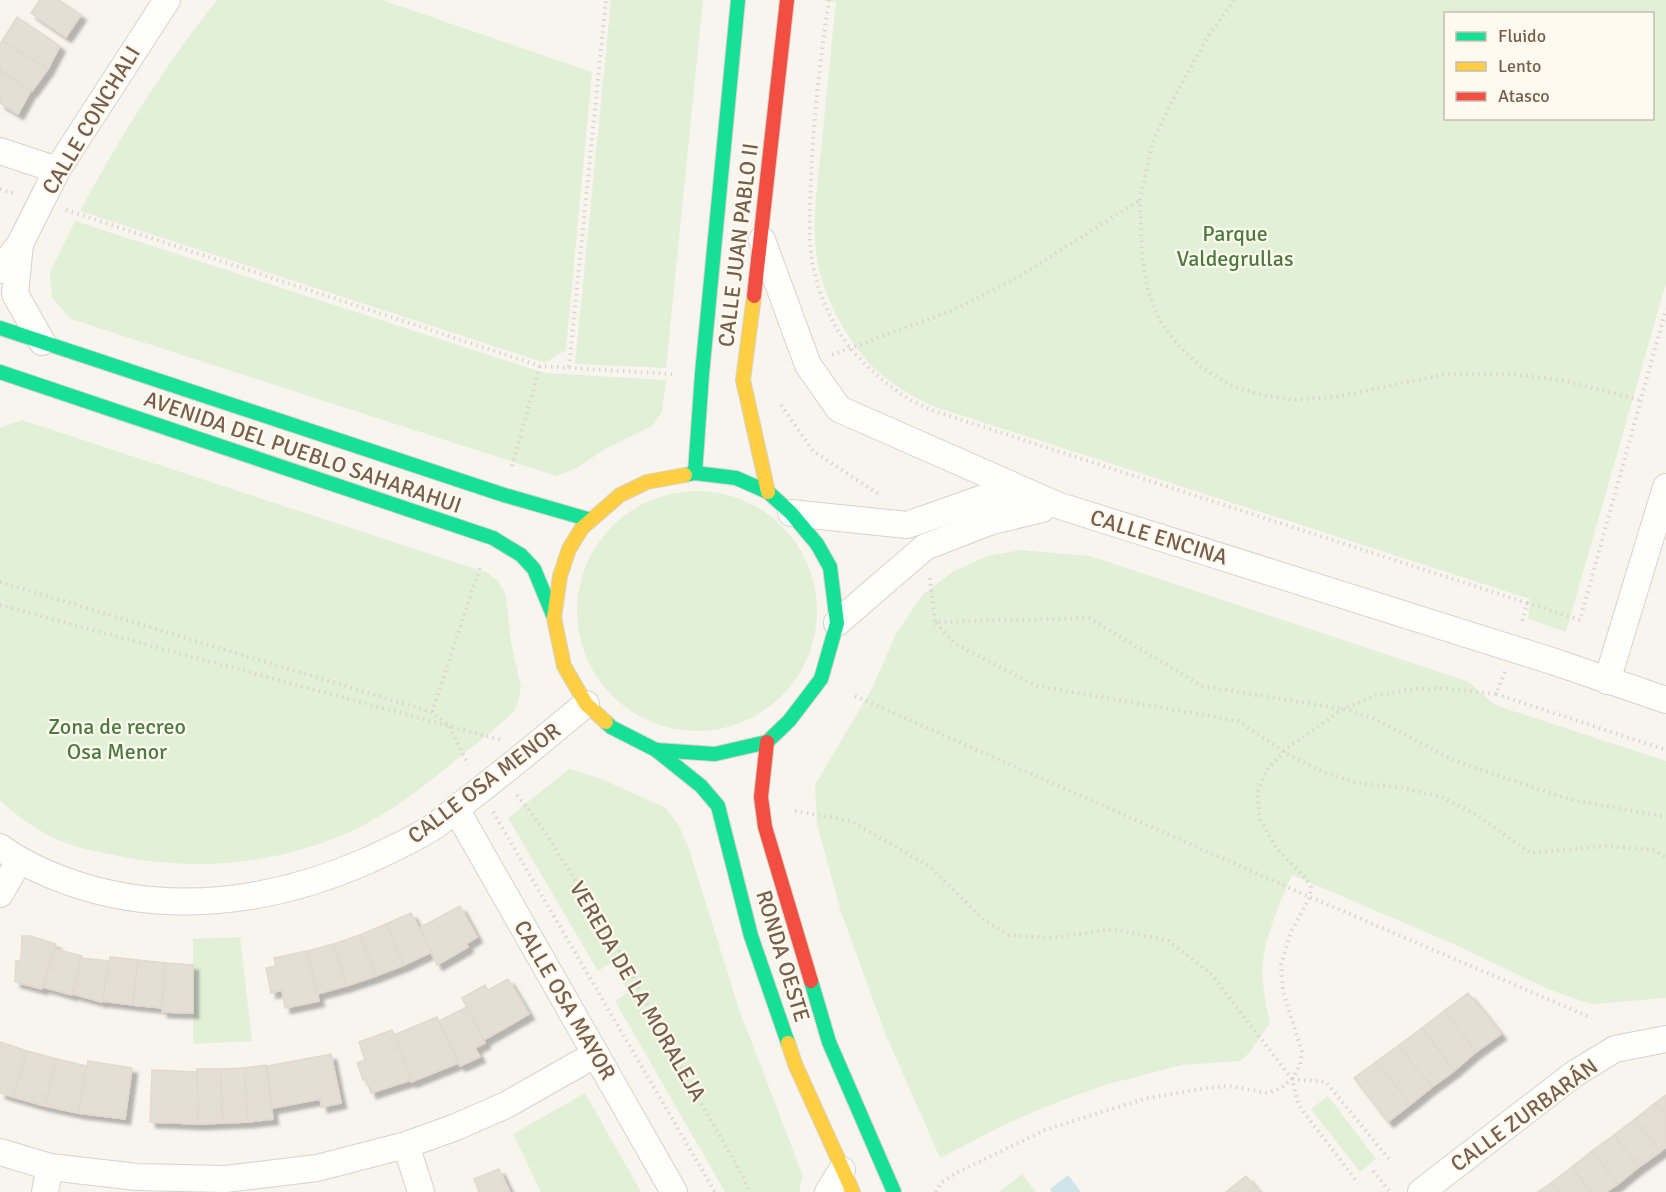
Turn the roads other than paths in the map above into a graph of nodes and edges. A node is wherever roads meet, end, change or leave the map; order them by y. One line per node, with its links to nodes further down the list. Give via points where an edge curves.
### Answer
1 (167, 0): 5 (street, CALLE CONCHALI)
2 (738, 0): 12 (main road, CALLE JUAN PABLO II)
3 (787, 0): 6 (main road, CALLE JUAN PABLO II)
4 (0, 151): 5 (street)
5 (57, 170): 7 (street, CALLE CONCHALI)
6 (762, 240): 14 (main road, CALLE JUAN PABLO II, via 743,380); 15 (street, CALLE ENCINA, via 808,365 839,409)
7 (20, 244): 8 (street, CALLE CONCHALI); 10 (street, CALLE CONCHALI, via 15,294)
8 (0, 270)
9 (0, 328): 10 (main road, AVENIDA DEL PUEBLO SAHARAHUI)
10 (42, 342): 17 (main road, AVENIDA DEL PUEBLO SAHARAHUI, via 504,495)
11 (6, 380): 18 (main road, AVENIDA DEL PUEBLO SAHARAHUI, via 493,538 521,555 534,569)
12 (695, 473): 14 (main road, RONDA OESTE, via 736,478); 17 (main road, RONDA OESTE, via 647,482 620,495)
13 (1666, 487): 20 (street)
14 (768, 492): 16 (main road, RONDA OESTE)
15 (1057, 505): 16 (street, via 989,496 907,525); 19 (street, via 992,521 925,548); 20 (street, CALLE ENCINA)
16 (791, 513): 19 (main road, RONDA OESTE, via 830,567)
17 (591, 520): 18 (main road, RONDA OESTE, via 569,549 560,576)
18 (554, 618): 22 (main road, RONDA OESTE, via 564,666)
19 (837, 623): 23 (main road, RONDA OESTE, via 821,680)
20 (1607, 681): 21 (street, CALLE ENCINA)
21 (1666, 700)
22 (586, 704): 24 (main road, RONDA OESTE, via 611,727); 25 (street, CALLE OSA MENOR)
23 (767, 742): 24 (main road, RONDA OESTE, via 715,754); 38 (main road, RONDA OESTE, via 761,797 765,827 829,1042)
24 (656, 750): 33 (main road, RONDA OESTE, via 718,806 751,936 795,1064)
25 (456, 809): 26 (street, CALLE OSA MENOR, via 399,846 339,873 282,890 222,901 158,900 97,892 52,876); 29 (street, CALLE OSA MAYOR)
26 (9, 854): 27 (street)
27 (0, 894)
28 (1666, 1039): 39 (street, CALLE ZURBARÁN, via 1615,1049 1574,1074)
29 (596, 1054): 30 (street, via 506,1105); 36 (street, CALLE OSA MAYOR)
30 (406, 1145): 32 (street, via 317,1168 225,1179 137,1177); 35 (street)
31 (0, 1152): 32 (street)
32 (50, 1167): 34 (street)
33 (848, 1181): 37 (street)
34 (45, 1192)
35 (421, 1192)
36 (674, 1192)
37 (828, 1192)
38 (894, 1192)
39 (1421, 1192)

